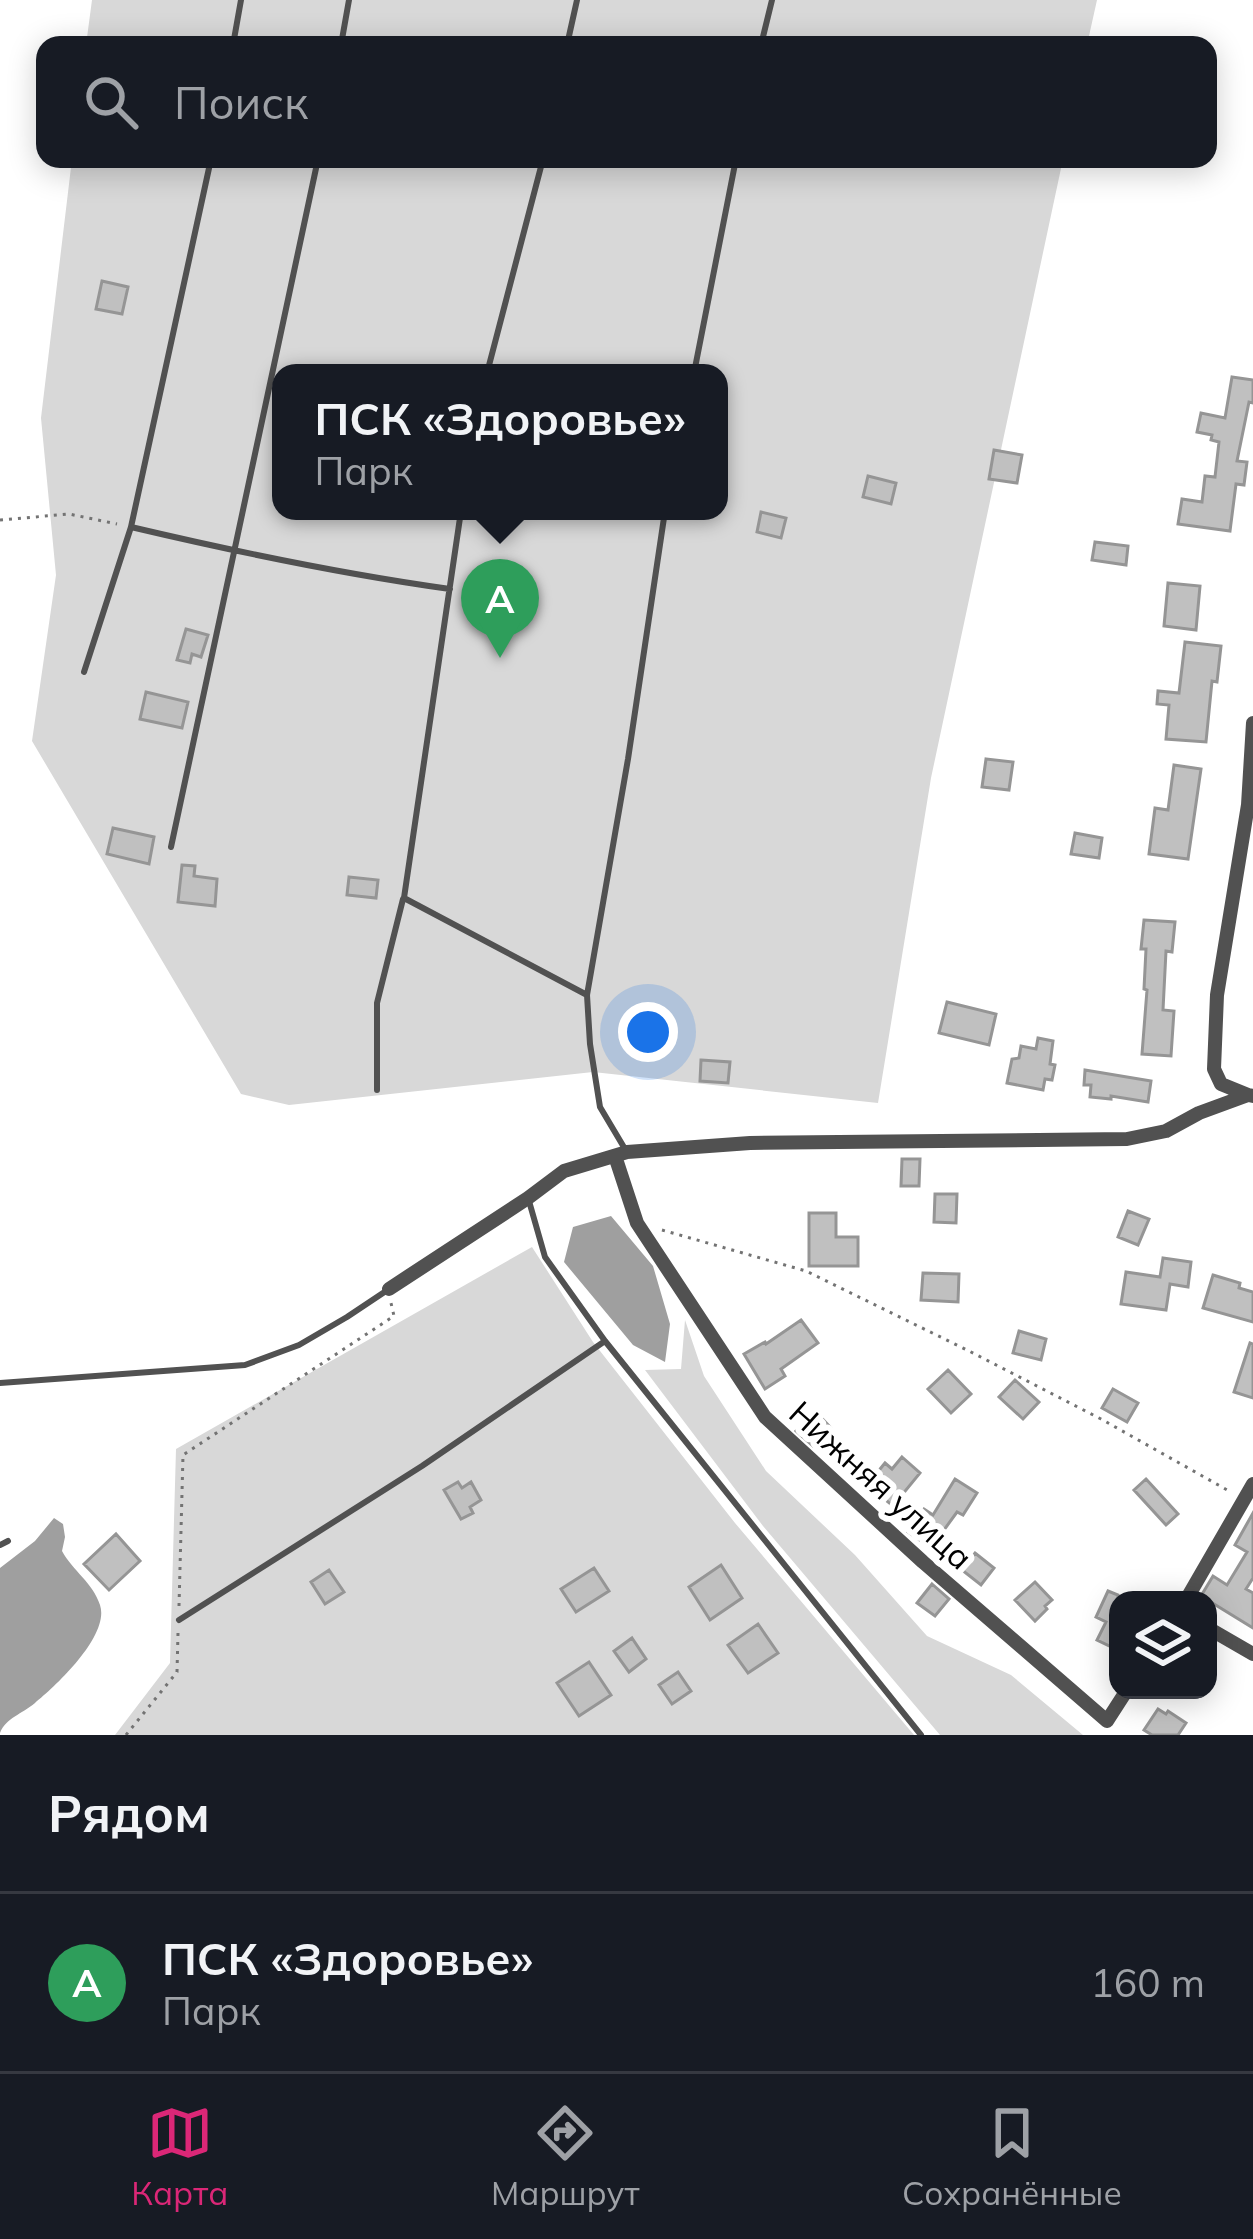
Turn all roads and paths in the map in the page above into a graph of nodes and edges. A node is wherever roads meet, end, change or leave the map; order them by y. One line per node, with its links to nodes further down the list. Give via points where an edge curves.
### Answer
1 (242, 0): 5 (lane)
2 (349, 0): 6 (lane)
3 (577, 0): 7 (lane)
4 (772, 0): 8 (lane)
5 (235, 36)
6 (343, 36)
7 (569, 36)
8 (763, 36)
9 (210, 168): 20 (lane)
10 (316, 168): 13 (lane)
11 (541, 168): 14 (lane)
12 (734, 168): 15 (lane)
13 (275, 364)
14 (489, 364)
15 (696, 364)
16 (272, 377): 21 (lane)
17 (0, 520): 20 (path, via 70,514)
18 (460, 520): 22 (lane)
19 (664, 520): 27 (lane)
20 (131, 527): 21 (lane); 23 (lane)
21 (235, 552): 22 (lane); 25 (lane)
22 (450, 589): 26 (lane)
23 (84, 672)
24 (1253, 723): 29 (street, via 1214,1069 1221,1084)
25 (171, 847)
26 (404, 898): 27 (lane); 28 (lane, via 377,1004)
27 (587, 995): 30 (lane, via 600,1107)
28 (376, 1090)
29 (1251, 1096): 30 (street, via 1126,1139 750,1143)
30 (621, 1154): 31 (street, via 564,1171); 32 (street, Нижняя улица)
31 (528, 1198): 33 (street); 34 (lane, via 545,1257)
32 (637, 1222): 37 (path, via 806,1271); 42 (street, Нижняя улица, via 765,1417 1107,1721)
33 (388, 1289): 35 (lane, via 298,1345 245,1365); 39 (path, via 394,1316 183,1455)
34 (605, 1340): 39 (lane); 44 (lane)
35 (0, 1383)
36 (1253, 1484): 37 (street)
37 (1243, 1499): 38 (street)
38 (1191, 1591)
39 (179, 1620): 43 (path, via 178,1672)
40 (1217, 1633): 41 (street)
41 (1253, 1654)
42 (1121, 1699)
43 (125, 1735)
44 (921, 1735)

